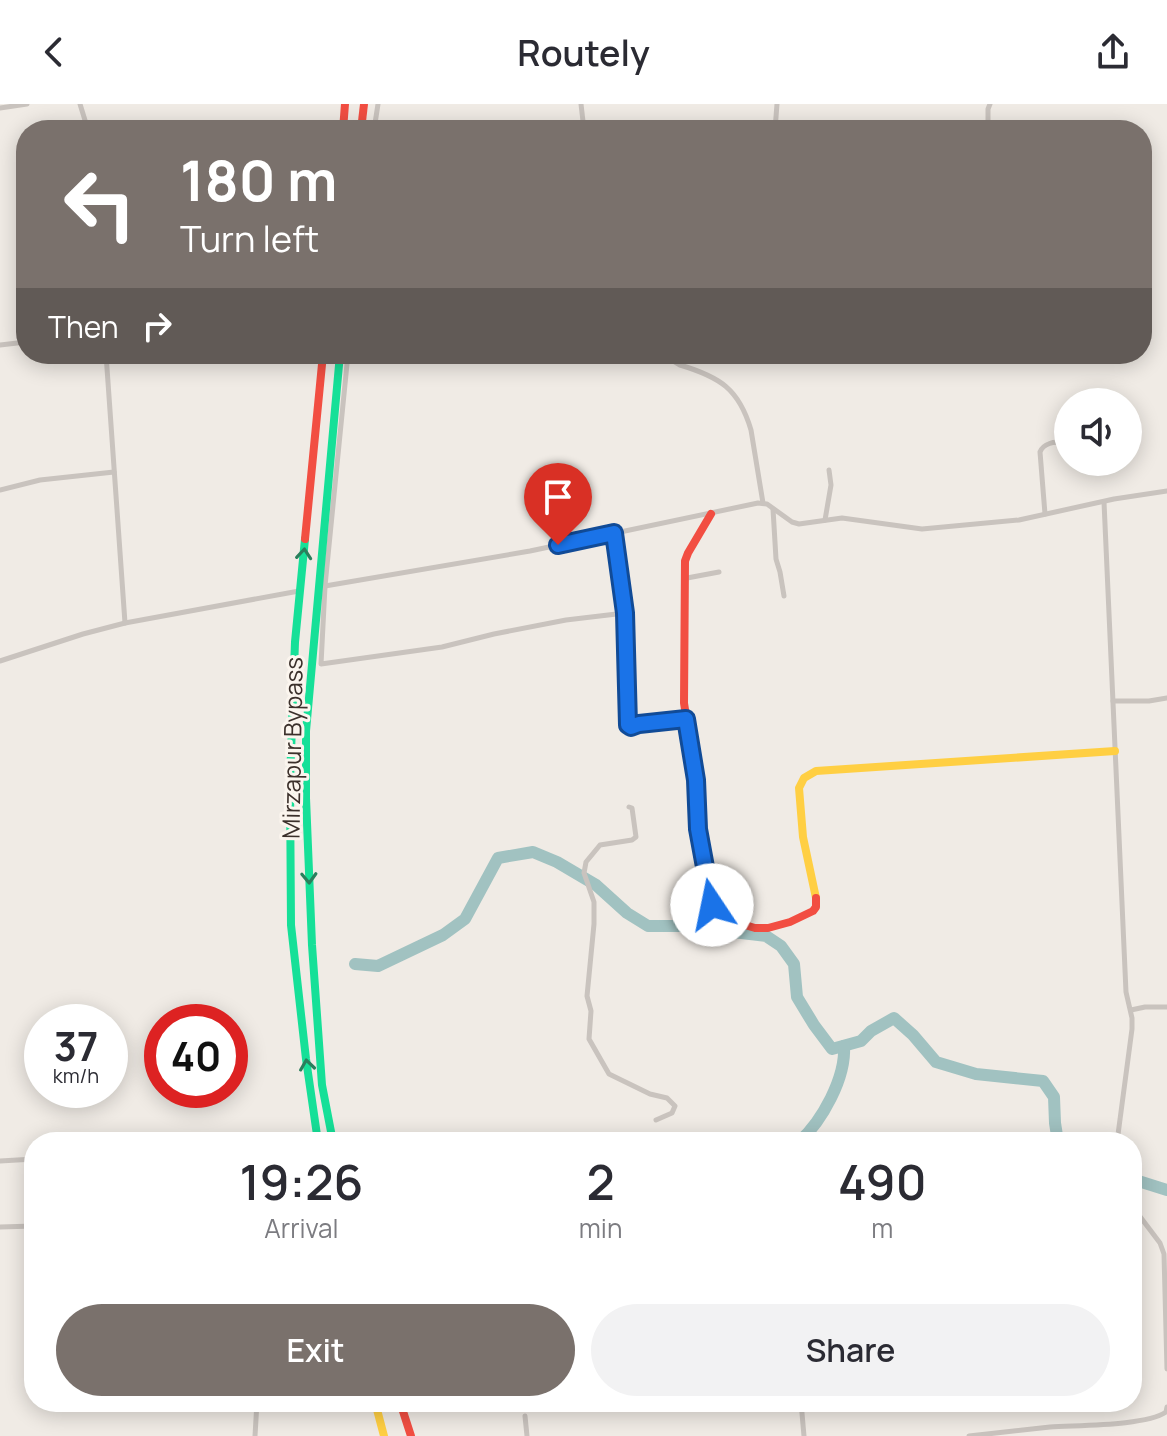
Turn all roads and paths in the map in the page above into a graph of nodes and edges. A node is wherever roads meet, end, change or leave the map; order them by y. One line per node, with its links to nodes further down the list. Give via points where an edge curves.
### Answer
1 (27, 104): 2 (street)
2 (0, 108)
3 (107, 364): 10 (street)
4 (322, 364): 23 (main road, Mirzapur Bypass, one-way to 4)
5 (339, 364): 37 (main road, one-way to 37, via 306,731 312,945 322,1085)
6 (347, 364): 22 (street)
7 (678, 364): 14 (street, via 717,379 735,396 751,430)
8 (1054, 442): 17 (street, via 1040,452)
9 (829, 470): 18 (street)
10 (114, 472): 11 (street); 26 (street)
11 (0, 490)
12 (1167, 491): 13 (street)
13 (1104, 502): 17 (street); 29 (street)
14 (763, 503): 15 (street); 16 (street)
15 (773, 508): 18 (street, via 799,524); 24 (street)
16 (711, 514): 19 (street); 21 (main road, via 686,553)
17 (1045, 514): 18 (street, via 922,529)
18 (825, 520)
19 (614, 533): 22 (street); 25 (street)
20 (719, 572): 21 (street)
21 (686, 578): 30 (main road)
22 (325, 586): 25 (street, via 321,664)
23 (300, 591): 26 (street); 36 (main road, Mirzapur Bypass, one-way to 23, via 291,925 290,781)
24 (784, 596)
25 (625, 613): 30 (street, via 629,727)
26 (125, 623): 27 (street)
27 (0, 661)
28 (1167, 698): 29 (street)
29 (1113, 701): 31 (street)
30 (686, 719): 31 (main road, via 712,905 725,919 755,928 790,922 816,907 799,788 810,774)
31 (1115, 751): 34 (street)
32 (629, 807): 35 (street, via 636,837 600,845 584,873 594,902 589,1039 609,1074 675,1106)
33 (1167, 1007): 34 (street)
34 (1131, 1010): 38 (street)
35 (656, 1120)
36 (317, 1132)
37 (331, 1132)
38 (1118, 1132)
39 (24, 1160): 40 (street)
40 (0, 1161)
41 (1142, 1219): 44 (street, via 1164,1254)
42 (24, 1226): 43 (street)
43 (0, 1227)
44 (1167, 1369)
45 (1167, 1407): 51 (street, via 1164,1414 1141,1421)
46 (256, 1412): 52 (street)
47 (378, 1412): 53 (main road)
48 (403, 1412): 54 (main road)
49 (802, 1412): 56 (street)
50 (525, 1416): 55 (street)
51 (1027, 1433): 57 (street)
52 (255, 1436)
53 (384, 1436)
54 (411, 1436)
55 (527, 1436)
56 (804, 1436)
57 (969, 1436)

